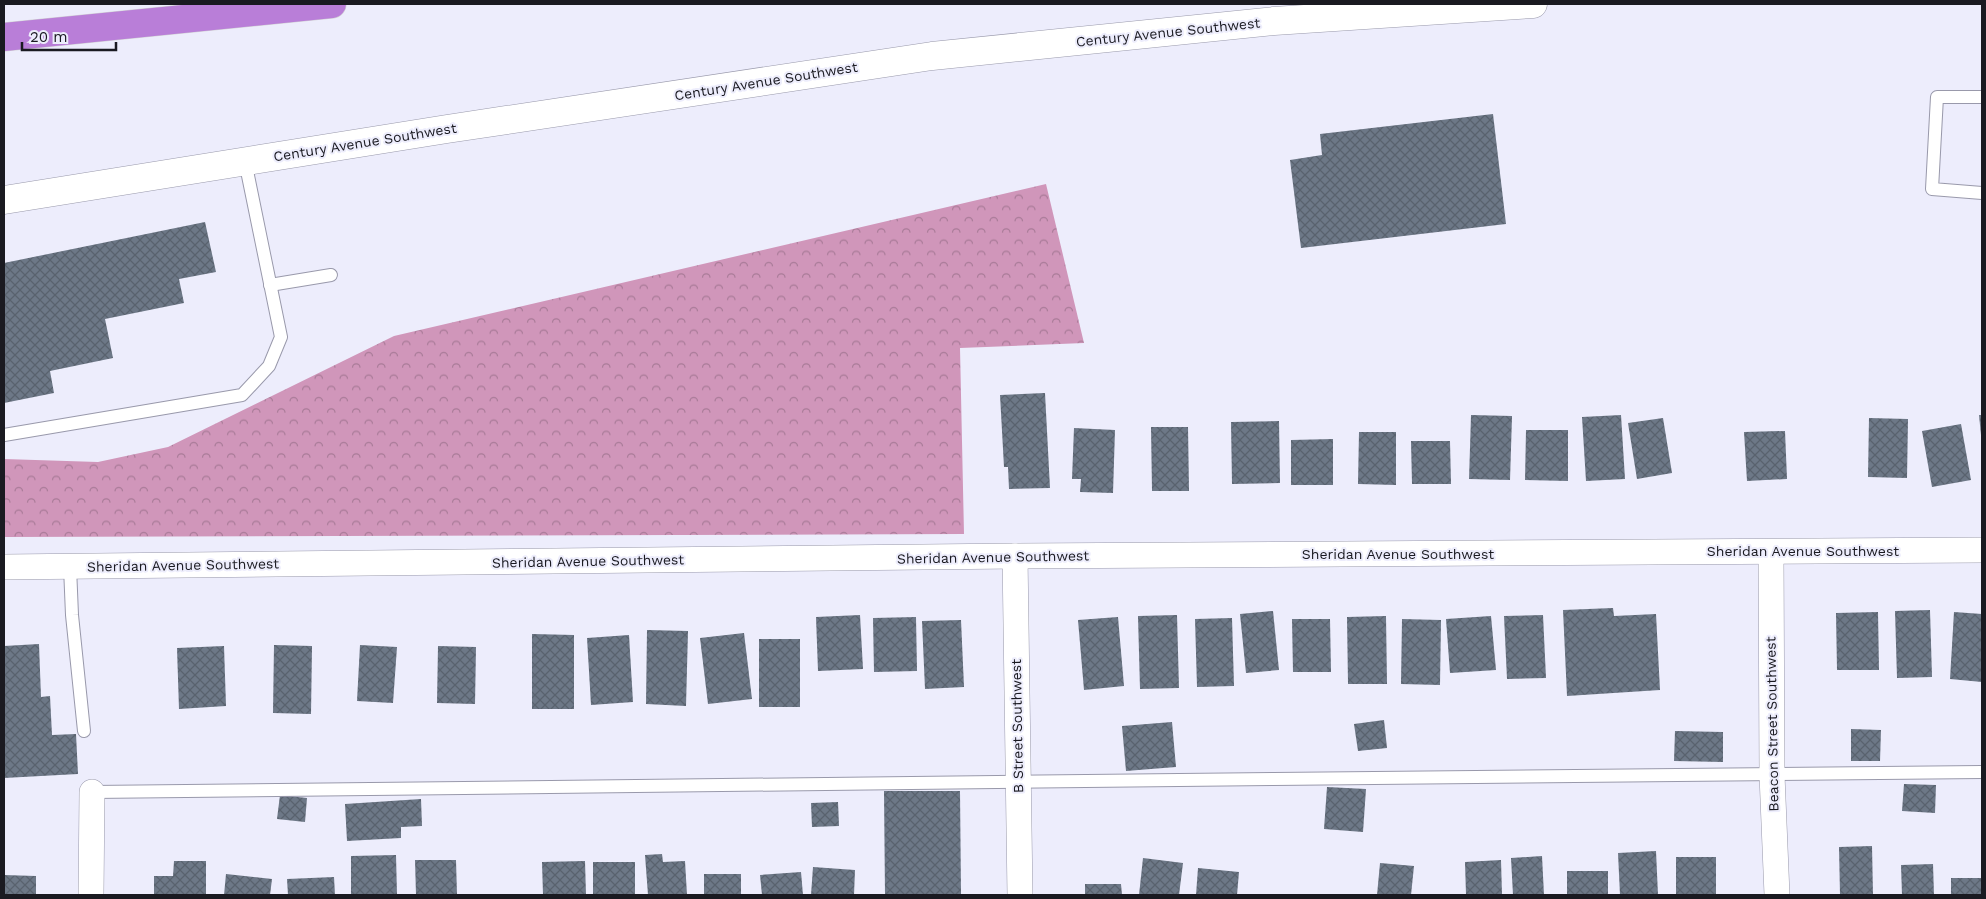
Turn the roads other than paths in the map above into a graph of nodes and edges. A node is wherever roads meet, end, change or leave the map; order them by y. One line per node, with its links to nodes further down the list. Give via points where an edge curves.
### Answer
1 (332, 4): 3 (highway)
2 (1533, 4): 5 (street, Century Avenue Southwest, via 1274,21 932,56)
3 (4, 37)
4 (1982, 97): 6 (lane, via 1937,97 1932,188)
5 (245, 161): 7 (street, Century Avenue Southwest); 9 (lane)
6 (1982, 193)
7 (4, 200)
8 (331, 275): 9 (lane)
9 (270, 285): 10 (lane, via 281,337 269,366 242,395)
10 (4, 435)
11 (1982, 550): 12 (street, Sheridan Avenue Southwest)
12 (1771, 552): 13 (street, Sheridan Avenue Southwest); 18 (street, Beacon Street Southwest)
13 (1015, 556): 14 (street, Sheridan Avenue Southwest); 19 (street, B Street Southwest)
14 (70, 566): 15 (street, Sheridan Avenue Southwest); 16 (lane)
15 (4, 567)
16 (84, 731)
17 (1982, 772): 18 (lane)
18 (1772, 775): 19 (lane); 23 (street, Beacon Street Southwest)
19 (1018, 782): 20 (lane); 22 (street, B Street Southwest)
20 (92, 792): 21 (street)
21 (91, 895)
22 (1020, 895)
23 (1777, 895)

